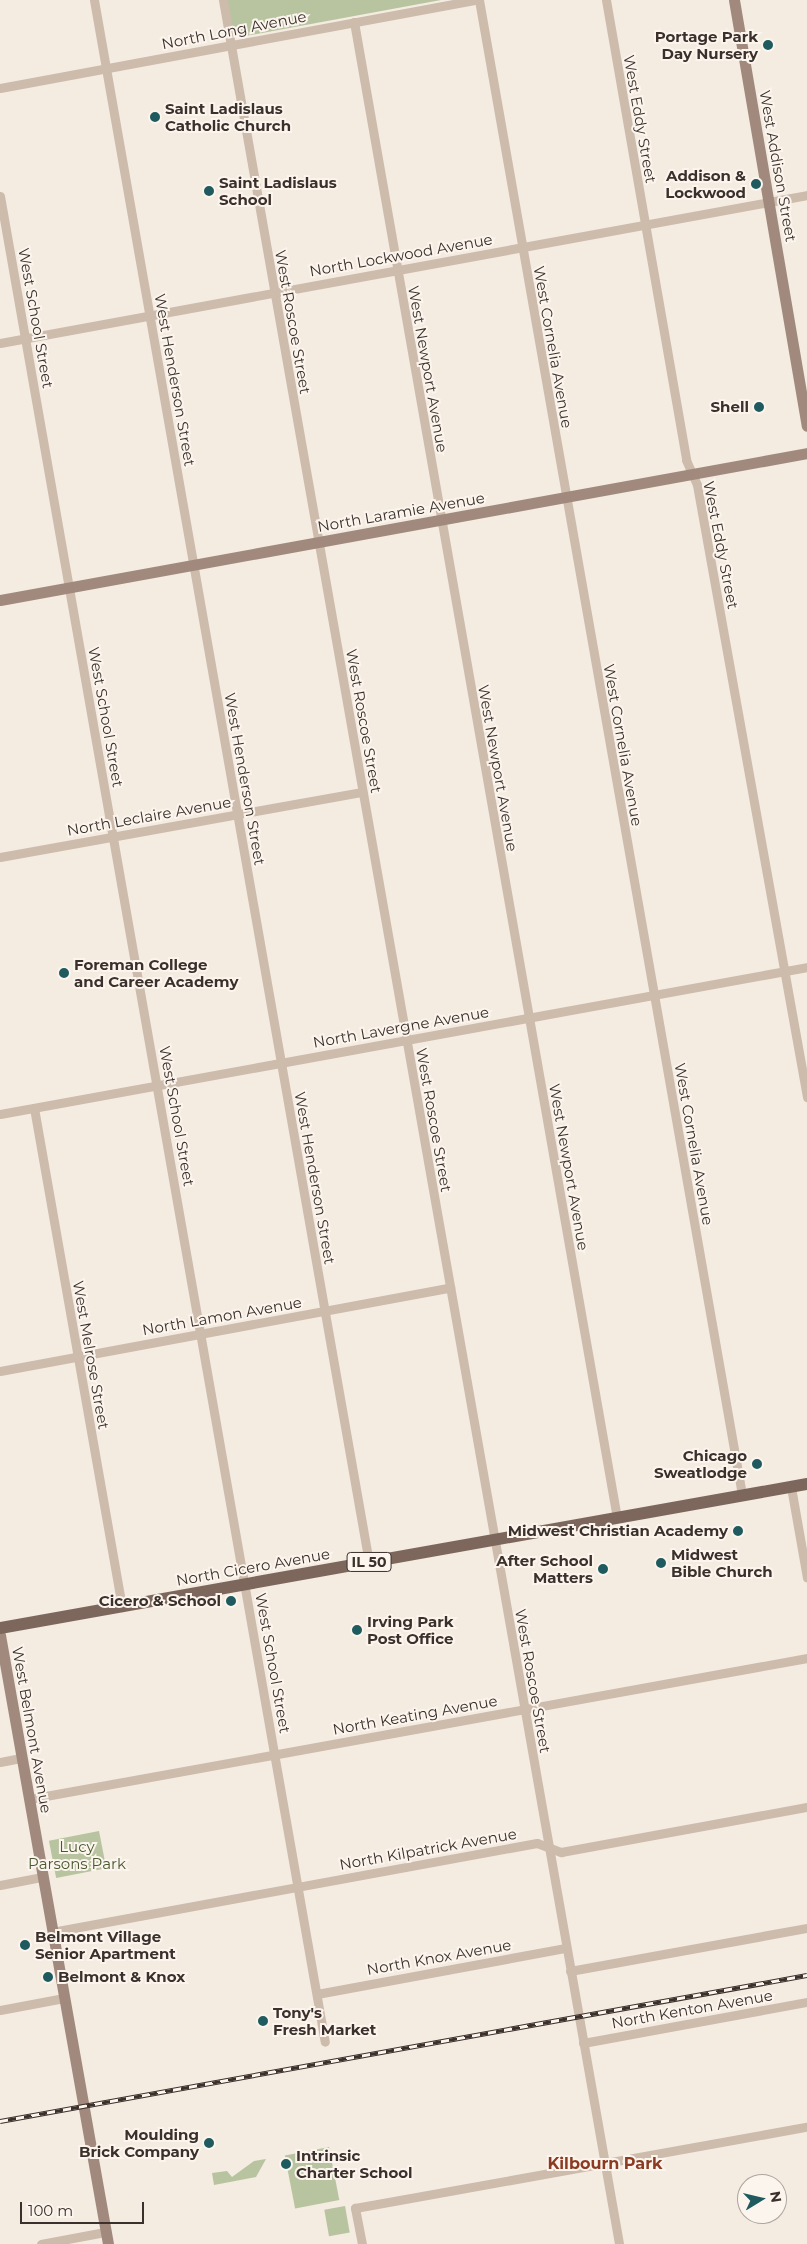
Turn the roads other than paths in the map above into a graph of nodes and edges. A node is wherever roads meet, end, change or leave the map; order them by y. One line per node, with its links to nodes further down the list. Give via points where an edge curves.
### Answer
1 (94, 0): 9 (street, West Henderson Street)
2 (223, 0): 8 (street, West Roscoe Street)
3 (473, 0): 7 (street, North Long Avenue)
4 (479, 0): 15 (street, West Cornelia Avenue)
5 (606, 0): 14 (street, West Eddy Street)
6 (734, 0): 13 (street, West Addison Street)
7 (354, 22): 8 (street, North Long Avenue); 16 (street, West Newport Avenue)
8 (231, 45): 9 (street, North Long Avenue); 17 (street, West Roscoe Street)
9 (106, 68): 10 (street, North Long Avenue); 18 (street, West Henderson Street)
10 (0, 88)
11 (807, 195): 13 (street, North Lockwood Avenue)
12 (0, 196): 19 (street, West School Street)
13 (769, 202): 14 (street, North Lockwood Avenue); 21 (street, West Addison Street)
14 (645, 225): 15 (street, North Lockwood Avenue); 23 (street, West Eddy Street, via 686,460)
15 (522, 247): 16 (street, North Lockwood Avenue); 24 (street, West Cornelia Avenue)
16 (397, 270): 17 (street, North Lockwood Avenue); 25 (street, West Newport Avenue)
17 (274, 292): 18 (street, North Lockwood Avenue); 26 (street, West Roscoe Street)
18 (150, 315): 19 (street, North Lockwood Avenue); 27 (street, West Henderson Street)
19 (25, 338): 20 (street, North Lockwood Avenue); 28 (street, West School Street)
20 (0, 342)
21 (807, 426)
22 (807, 452): 23 (street, North Laramie Avenue)
23 (692, 474): 24 (street, North Laramie Avenue); 35 (street, West Eddy Street, via 697,485)
24 (565, 497): 25 (street, North Laramie Avenue); 36 (street, West Cornelia Avenue)
25 (440, 520): 26 (street, North Laramie Avenue); 37 (street, West Newport Avenue)
26 (318, 542): 27 (street, North Laramie Avenue); 30 (street, West Roscoe Street)
27 (194, 565): 28 (street, North Laramie Avenue); 31 (street, West Henderson Street)
28 (69, 588): 29 (street, North Laramie Avenue); 32 (street, West School Street)
29 (0, 600)
30 (362, 792): 31 (street, North Leclaire Avenue); 38 (street, West Roscoe Street)
31 (238, 814): 32 (street, North Leclaire Avenue); 39 (street, West Henderson Street)
32 (114, 836): 33 (street, North Leclaire Avenue); 40 (street, West School Street)
33 (0, 857)
34 (807, 967): 35 (street, North Lavergne Avenue)
35 (785, 971): 36 (street, North Lavergne Avenue); 41 (street, West Eddy Street)
36 (653, 995): 37 (street, North Lavergne Avenue); 51 (street, West Cornelia Avenue)
37 (529, 1018): 38 (street, North Lavergne Avenue); 52 (street, West Newport Avenue)
38 (406, 1040): 39 (street, North Lavergne Avenue); 44 (street, West Roscoe Street)
39 (281, 1063): 40 (street, North Lavergne Avenue); 45 (street, West Henderson Street)
40 (157, 1086): 42 (street, North Lavergne Avenue); 46 (street, West School Street)
41 (807, 1097)
42 (34, 1108): 43 (street, North Lavergne Avenue); 47 (street, West Melrose Street)
43 (0, 1114)
44 (450, 1288): 45 (street, North Lamon Avenue); 53 (street, West Roscoe Street)
45 (325, 1311): 46 (street, North Lamon Avenue); 54 (street, West Henderson Street)
46 (201, 1334): 47 (street, North Lamon Avenue); 56 (street, West School Street)
47 (78, 1356): 48 (street, North Lamon Avenue); 57 (street, West Melrose Street)
48 (0, 1371)
49 (807, 1484): 50 (main road, North Cicero Avenue / IL 50)
50 (791, 1486): 51 (main road, North Cicero Avenue / IL 50); 55 (street)
51 (742, 1495): 52 (main road, North Cicero Avenue / IL 50)
52 (617, 1518): 53 (main road, North Cicero Avenue / IL 50)
53 (494, 1540): 54 (main road, North Cicero Avenue / IL 50); 61 (street, West Roscoe Street)
54 (369, 1562): 56 (main road, North Cicero Avenue / IL 50)
55 (807, 1578)
56 (245, 1584): 57 (main road, North Cicero Avenue / IL 50); 62 (street, West School Street)
57 (122, 1606): 58 (main road, North Cicero Avenue / IL 50)
58 (0, 1628)
59 (0, 1636): 63 (street, West Belmont Avenue)
60 (807, 1658): 61 (street, North Keating Avenue)
61 (524, 1709): 62 (street, North Keating Avenue); 67 (street, West Roscoe Street)
62 (275, 1754): 65 (street, North Keating Avenue); 70 (street, West School Street)
63 (21, 1758): 64 (street); 65 (street, West Belmont Avenue)
64 (0, 1762)
65 (29, 1799): 68 (street, West Belmont Avenue)
66 (807, 1807): 67 (street, North Kilpatrick Avenue, via 561,1852)
67 (548, 1847): 70 (street, North Kilpatrick Avenue, via 537,1843); 73 (street, West Roscoe Street)
68 (42, 1877): 69 (street); 72 (street, West Belmont Avenue)
69 (0, 1885)
70 (298, 1887): 72 (street, North Kilpatrick Avenue); 75 (street, West School Street)
71 (807, 1928): 74 (street)
72 (52, 1932): 76 (street, West Belmont Avenue)
73 (566, 1948): 74 (street, West Roscoe Street); 75 (street, North Knox Avenue)
74 (570, 1971): 80 (street, West Roscoe Street)
75 (317, 1994): 79 (street, West School Street)
76 (64, 1998): 78 (street); 83 (street, West Belmont Avenue)
77 (807, 2002): 80 (street, North Kenton Avenue)
78 (0, 2010)
79 (325, 2042)
80 (583, 2043): 82 (street, West Roscoe Street)
81 (807, 2127): 82 (street)
82 (604, 2164): 86 (street, via 356,2208); 87 (street, West Roscoe Street)
83 (106, 2232): 84 (street); 85 (street, West Belmont Avenue)
84 (41, 2244)
85 (108, 2244)
86 (362, 2244)
87 (619, 2244)

